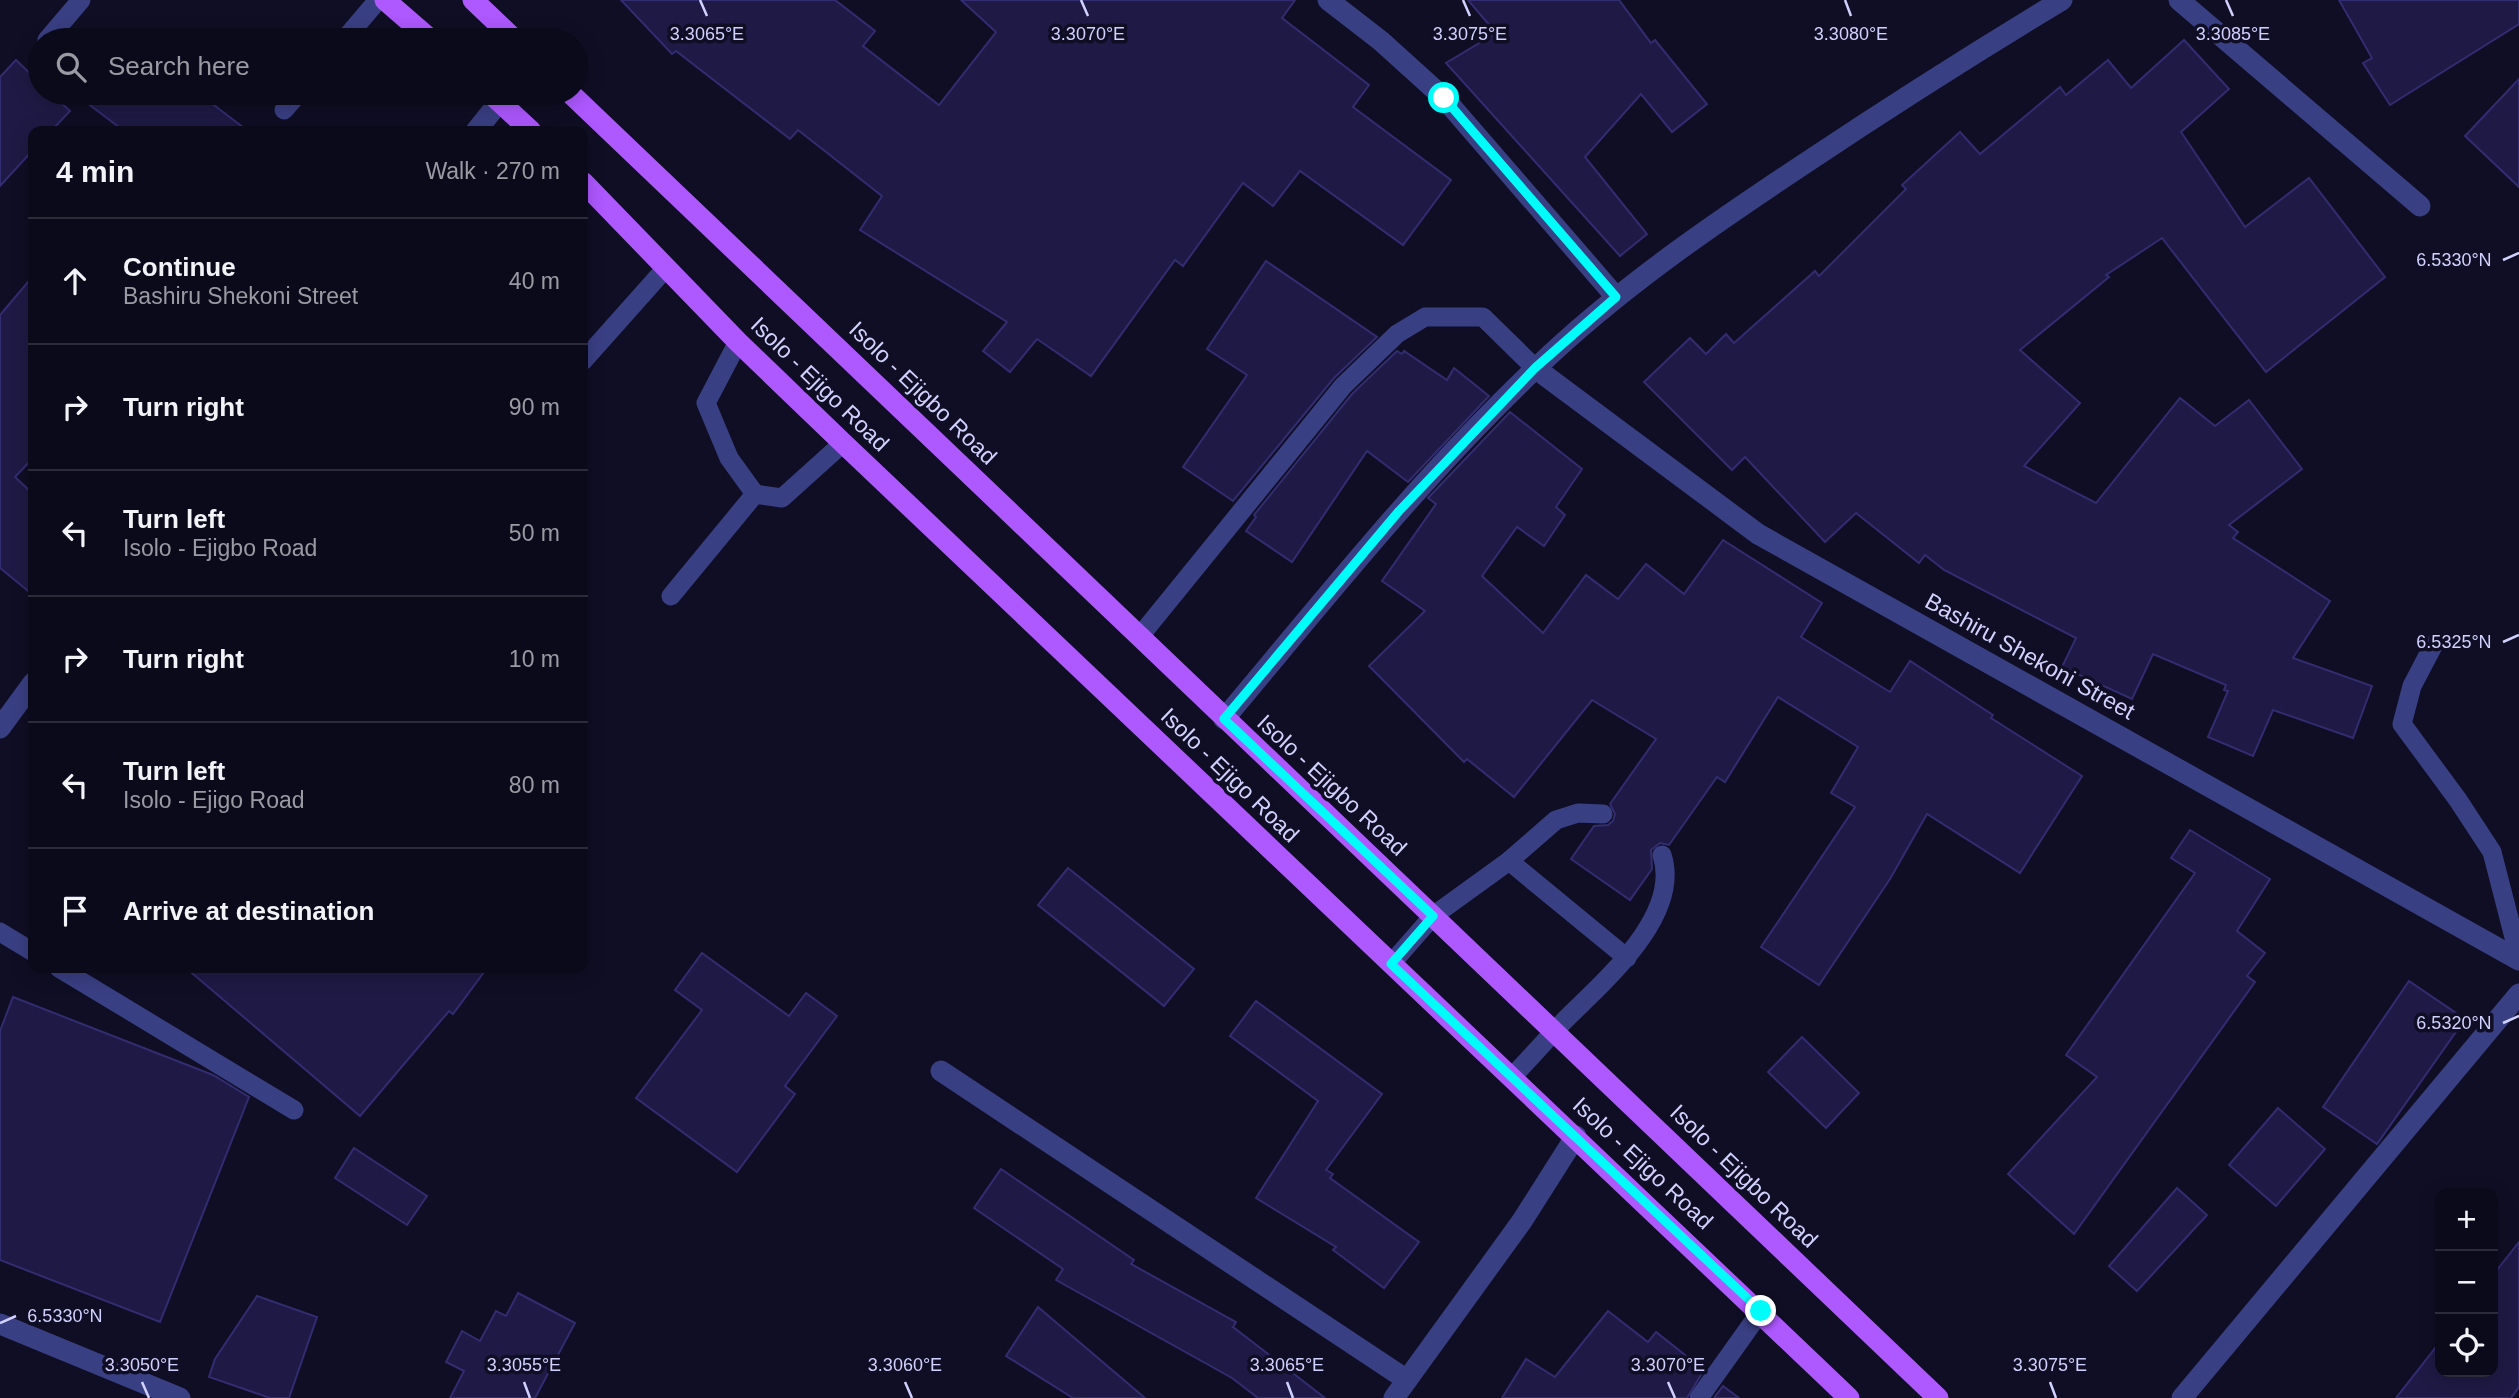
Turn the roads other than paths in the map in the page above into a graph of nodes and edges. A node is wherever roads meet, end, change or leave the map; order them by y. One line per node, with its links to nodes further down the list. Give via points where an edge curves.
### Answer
1 (80, 0): 8 (lane)
2 (378, 0): 9 (lane)
3 (385, 0): 10 (main road)
4 (473, 0): 11 (main road)
5 (1328, 0): 22 (street, via 1444,98)
6 (2062, 0): 22 (street, via 1737,208)
7 (2179, 0): 20 (street)
8 (57, 28)
9 (354, 28)
10 (416, 28)
11 (502, 28)
12 (288, 105): 16 (lane)
13 (491, 105): 17 (street)
14 (503, 105): 18 (main road)
15 (583, 105): 29 (main road, Isolo - Ejigbo Road)
16 (284, 110)
17 (479, 126)
18 (526, 126)
19 (588, 187): 21 (main road, Isolo - Ejigo Road)
20 (2420, 206)
21 (665, 269): 23 (main road, Isolo - Ejigo Road); 24 (lane)
22 (1616, 297): 25 (street)
23 (738, 342): 26 (main road, Isolo - Ejigo Road); 27 (lane, via 706,403 729,458)
24 (588, 354)
25 (1535, 368): 29 (lane, via 1483,317 1425,317 1397,334 1343,386); 33 (street, via 1399,511); 42 (street, Bashiru Shekoni Street, via 1758,534)
26 (843, 443): 27 (lane, via 782,498); 43 (main road, Isolo - Ejigo Road)
27 (755, 494): 28 (lane)
28 (671, 596)
29 (1140, 636): 33 (main road, Isolo - Ejigbo Road)
30 (2434, 644): 42 (lane, via 2412,686 2402,724 2492,852)
31 (28, 687): 32 (street)
32 (7, 704): 34 (street)
33 (1224, 719): 38 (main road, Isolo - Ejigbo Road)
34 (0, 728)
35 (1602, 814): 37 (lane, via 1578,813 1556,820)
36 (1662, 855): 41 (lane, via 1665,887 1644,934)
37 (1509, 861): 38 (lane); 41 (lane)
38 (1433, 916): 43 (lane); 46 (main road, Isolo - Ejigbo Road)
39 (0, 932): 40 (lane)
40 (28, 949)
41 (1627, 958): 46 (lane)
42 (2519, 958)
43 (1391, 964): 48 (main road, Isolo - Ejigo Road)
44 (67, 973): 49 (lane)
45 (2519, 994): 59 (street)
46 (1556, 1030): 48 (lane); 58 (main road, Isolo - Ejigbo Road)
47 (941, 1071): 53 (street)
48 (1513, 1076): 50 (main road, Isolo - Ejigo Road)
49 (294, 1110)
50 (1576, 1136): 51 (main road, Isolo - Ejigo Road); 53 (street, via 1522,1221)
51 (1761, 1311): 56 (lane); 57 (main road, Isolo - Ejigo Road)
52 (0, 1324): 54 (street)
53 (1407, 1380): 55 (street)
54 (180, 1398)
55 (1394, 1398)
56 (1699, 1398)
57 (1849, 1398)
58 (1938, 1398)
59 (2182, 1398)

